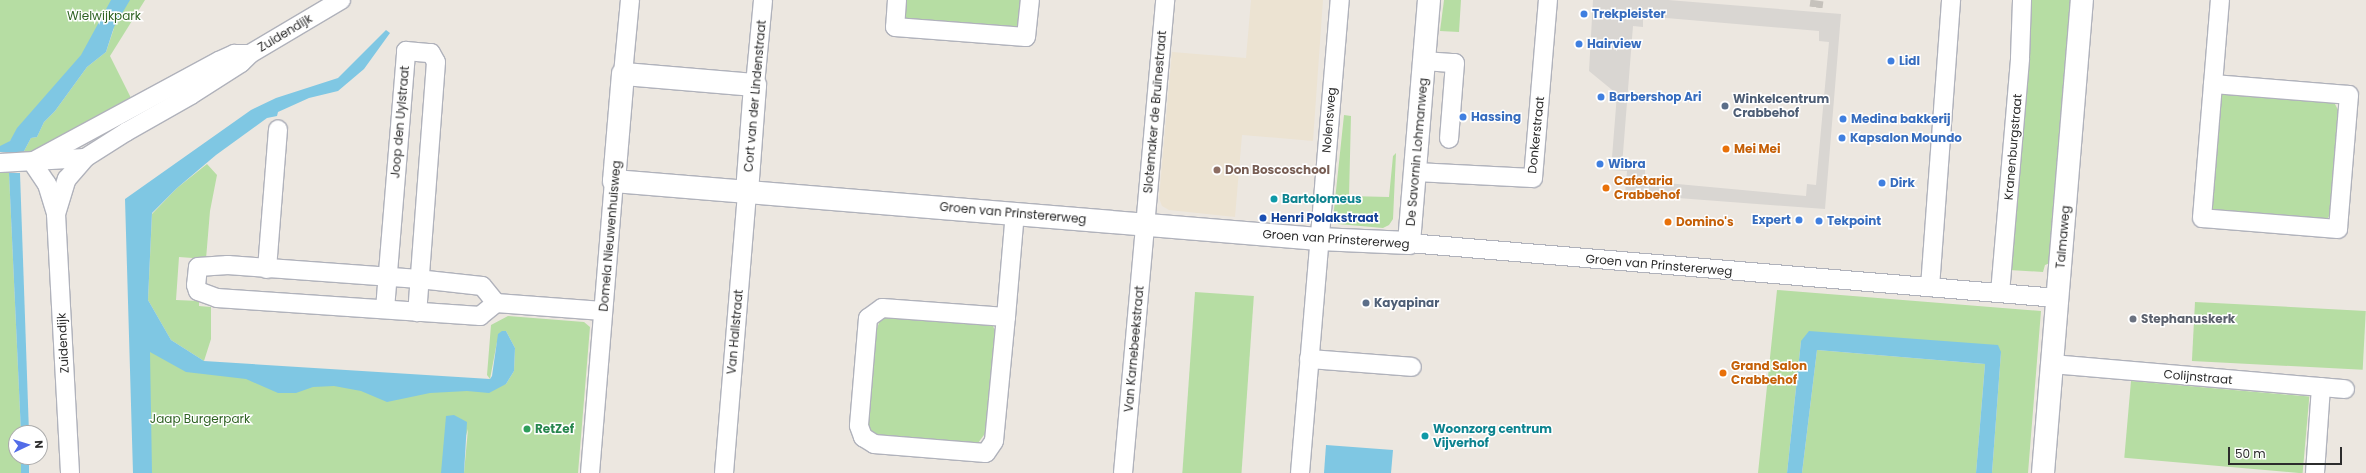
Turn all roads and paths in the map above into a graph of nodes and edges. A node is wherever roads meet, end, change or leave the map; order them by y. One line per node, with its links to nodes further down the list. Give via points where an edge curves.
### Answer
1 (341, 0): 14 (street, Zuidendijk)
2 (630, 0): 16 (street, Domela Nieuwenhuisweg)
3 (763, 0): 18 (street, Cort van der Lindenstraat)
4 (897, 0): 5 (street, via 895,27 1026,37)
5 (1030, 0)
6 (1165, 0): 29 (street, Slotemaker de Bruïnestraat)
7 (1340, 0): 30 (street, Nolensweg)
8 (1429, 0): 15 (street, De Savornin Lohmanweg)
9 (1548, 0): 24 (street, Donkerstraat, via 1534,178)
10 (1951, 0): 35 (street)
11 (2022, 0): 36 (street, Kranenburgstraat, via 2020,58)
12 (2082, 0): 37 (street, Talmaweg)
13 (2220, 0): 17 (street)
14 (250, 54): 21 (street, Zuidendijk, via 241,63 191,96); 22 (street, Zuidendijk, via 234,54 219,61)
15 (1424, 60): 20 (street, De Savornin Lohmanweg, via 1455,63); 24 (street, De Savornin Lohmanweg)
16 (623, 74): 18 (street); 25 (street, Domela Nieuwenhuisweg)
17 (2213, 84): 17 (street, via 2202,218 2338,229 2349,95)
18 (755, 85): 26 (street, Cort van der Lindenstraat)
19 (278, 129): 32 (street)
20 (1449, 139)
21 (85, 158): 22 (street, Zuidendijk); 28 (street, Zuidendijk, via 67,179)
22 (32, 162): 23 (street); 28 (street, Zuidendijk, via 47,184)
23 (0, 163)
24 (1415, 172): 31 (street, De Savornin Lohmanweg)
25 (614, 181): 26 (street, Groen van Prinstererweg); 40 (street, Domela Nieuwenhuisweg)
26 (747, 192): 27 (street, Groen van Prinstererweg); 50 (street, Van Hallstraat)
27 (1015, 213): 29 (street, Groen van Prinstererweg); 42 (street)
28 (56, 214): 48 (street, Zuidendijk)
29 (1145, 224): 30 (street, Groen van Prinstererweg); 51 (street, Van Karnebeekstraat)
30 (1319, 239): 31 (street, Groen van Prinstererweg); 43 (street)
31 (1409, 243): 35 (street, Groen van Prinstererweg)
32 (267, 269): 33 (street); 39 (street, via 214,265 198,267 196,285 198,291 217,298)
33 (388, 277): 34 (street); 34 (street, Joop den Uylstraat, via 406,51 431,53 436,62); 39 (street, Joop den Uylstraat)
34 (419, 279): 38 (street, via 482,286); 41 (street, Joop den Uylstraat)
35 (1930, 287): 36 (street, Groen van Prinstererweg)
36 (2000, 293): 37 (street, Groen van Prinstererweg)
37 (2057, 298): 44 (street, Talmaweg)
38 (496, 303): 40 (street); 41 (street, via 480,316)
39 (385, 309): 41 (street)
40 (603, 311): 49 (street, Domela Nieuwenhuisweg)
41 (417, 312)
42 (1006, 317): 42 (street, via 882,308 868,318 859,426 863,437 874,444 986,453 994,441)
43 (1310, 359): 45 (street); 52 (street)
44 (2052, 364): 46 (street, Colijnstraat); 53 (street, Talmaweg)
45 (1412, 367)
46 (2321, 387): 47 (street, Colijnstraat); 54 (street)
47 (2345, 389)
48 (70, 473)
49 (590, 473)
50 (724, 473)
51 (1123, 473)
52 (1300, 473)
53 (2043, 473)
54 (2315, 473)

